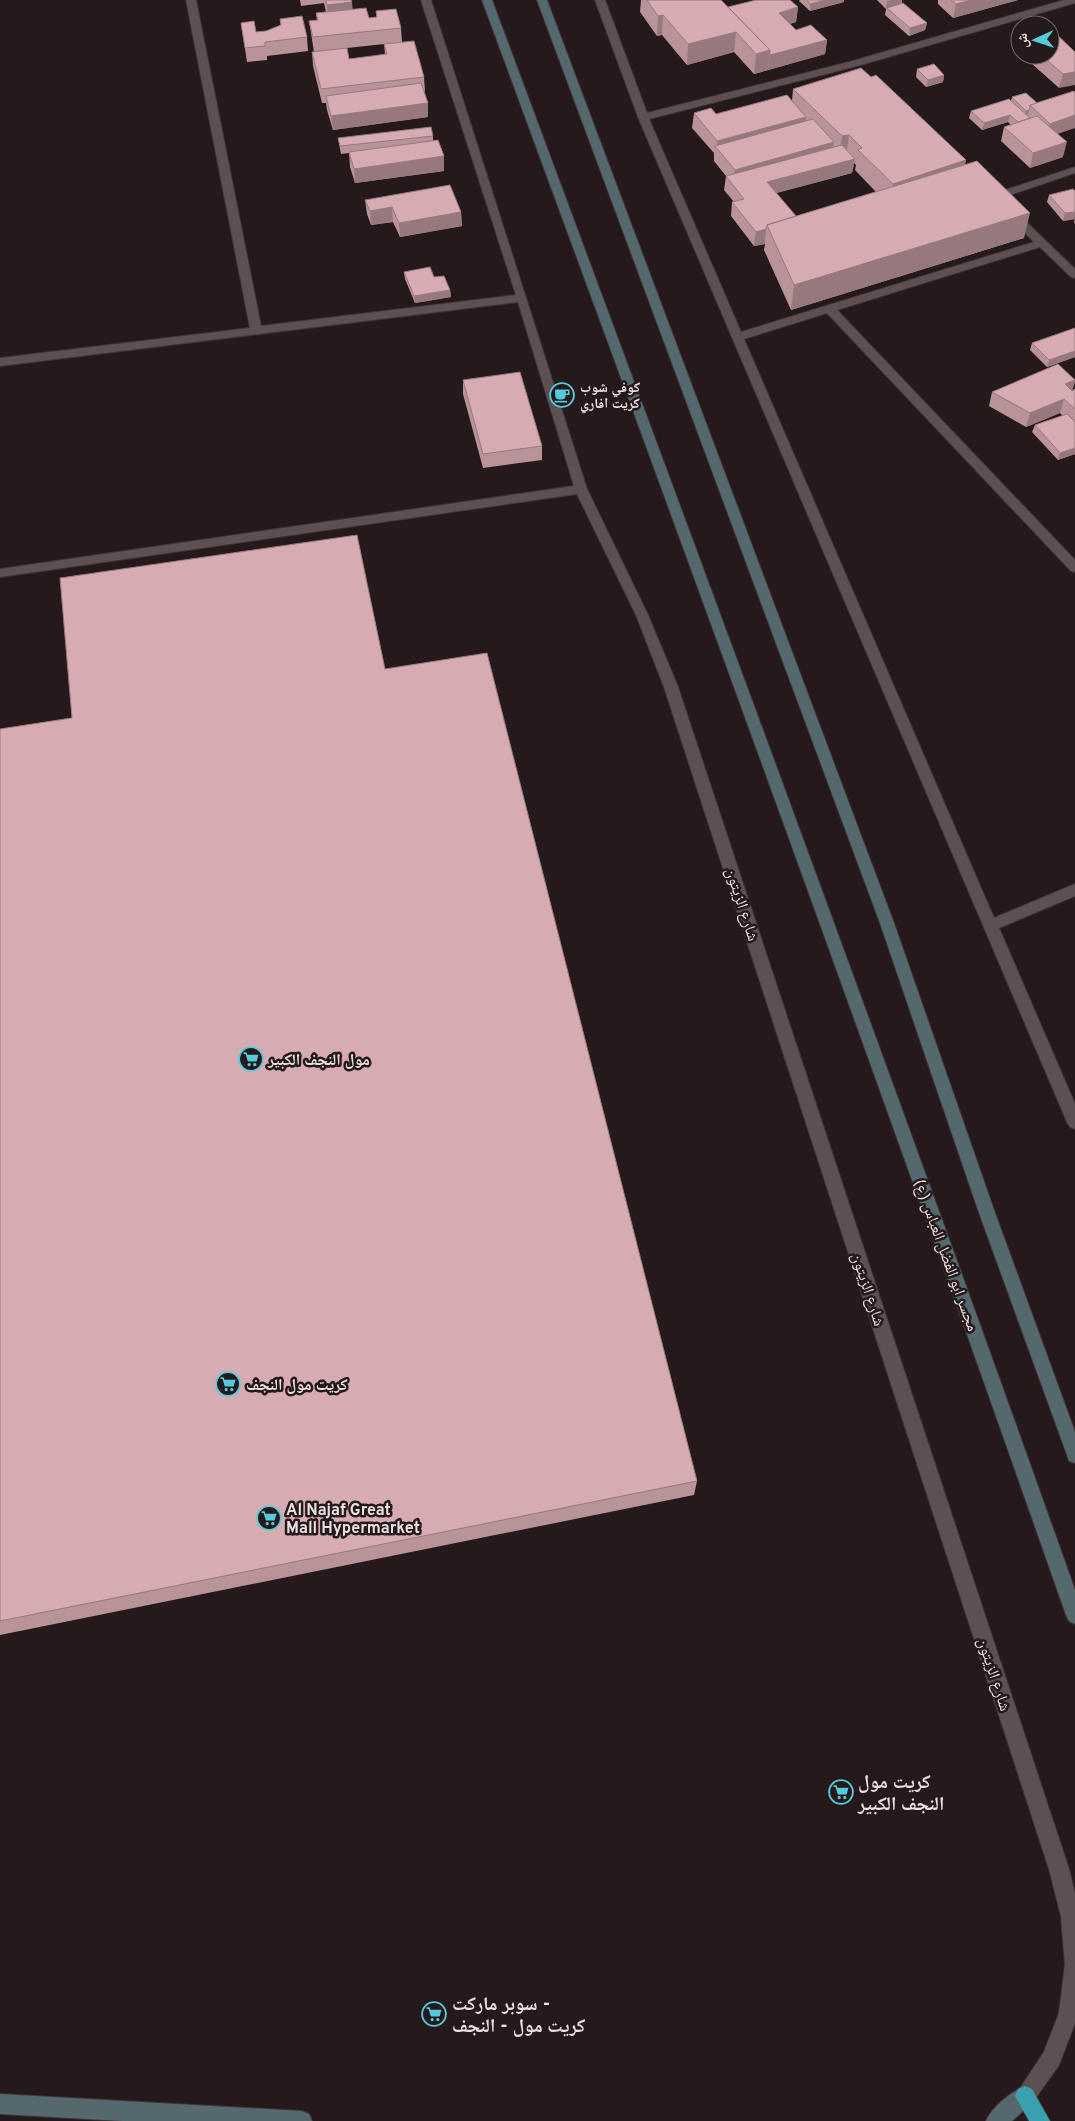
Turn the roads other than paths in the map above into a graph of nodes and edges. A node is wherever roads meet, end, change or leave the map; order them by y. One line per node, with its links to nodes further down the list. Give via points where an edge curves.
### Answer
1 (191, 0): 13 (street)
2 (426, 0): 11 (street, شارع الزيتون)
3 (488, 0): 23 (main road, مجسر ابو الفضل العباس (ع), via 719,625)
4 (542, 0): 22 (main road, via 890,932)
5 (600, 0): 7 (street)
6 (1074, 0): 7 (street, via 857,68)
7 (643, 117): 14 (street)
8 (1075, 170): 9 (street, via 997,200)
9 (1042, 243): 10 (street); 12 (street)
10 (1075, 274)
11 (522, 298): 13 (street); 16 (street, شارع الزيتون)
12 (829, 308): 14 (street); 17 (street)
13 (256, 331): 15 (street)
14 (737, 336): 20 (street)
15 (0, 360)
16 (581, 489): 18 (street); 24 (street, شارع الزيتون, via 642,615 674,696)
17 (1075, 568)
18 (0, 573)
19 (1075, 890): 20 (street)
20 (990, 926): 21 (street)
21 (1075, 1122)
22 (1075, 1455)
23 (1075, 1615)
24 (1059, 1869): 25 (street); 26 (street, شارع الزيتون, via 1073,1936 1074,1965 1069,2013 1052,2058)
25 (1075, 1897)
26 (1025, 2096): 29 (main road); 30 (highway)
27 (0, 2104): 28 (main road)
28 (302, 2121)
29 (996, 2121)
30 (1040, 2121)

